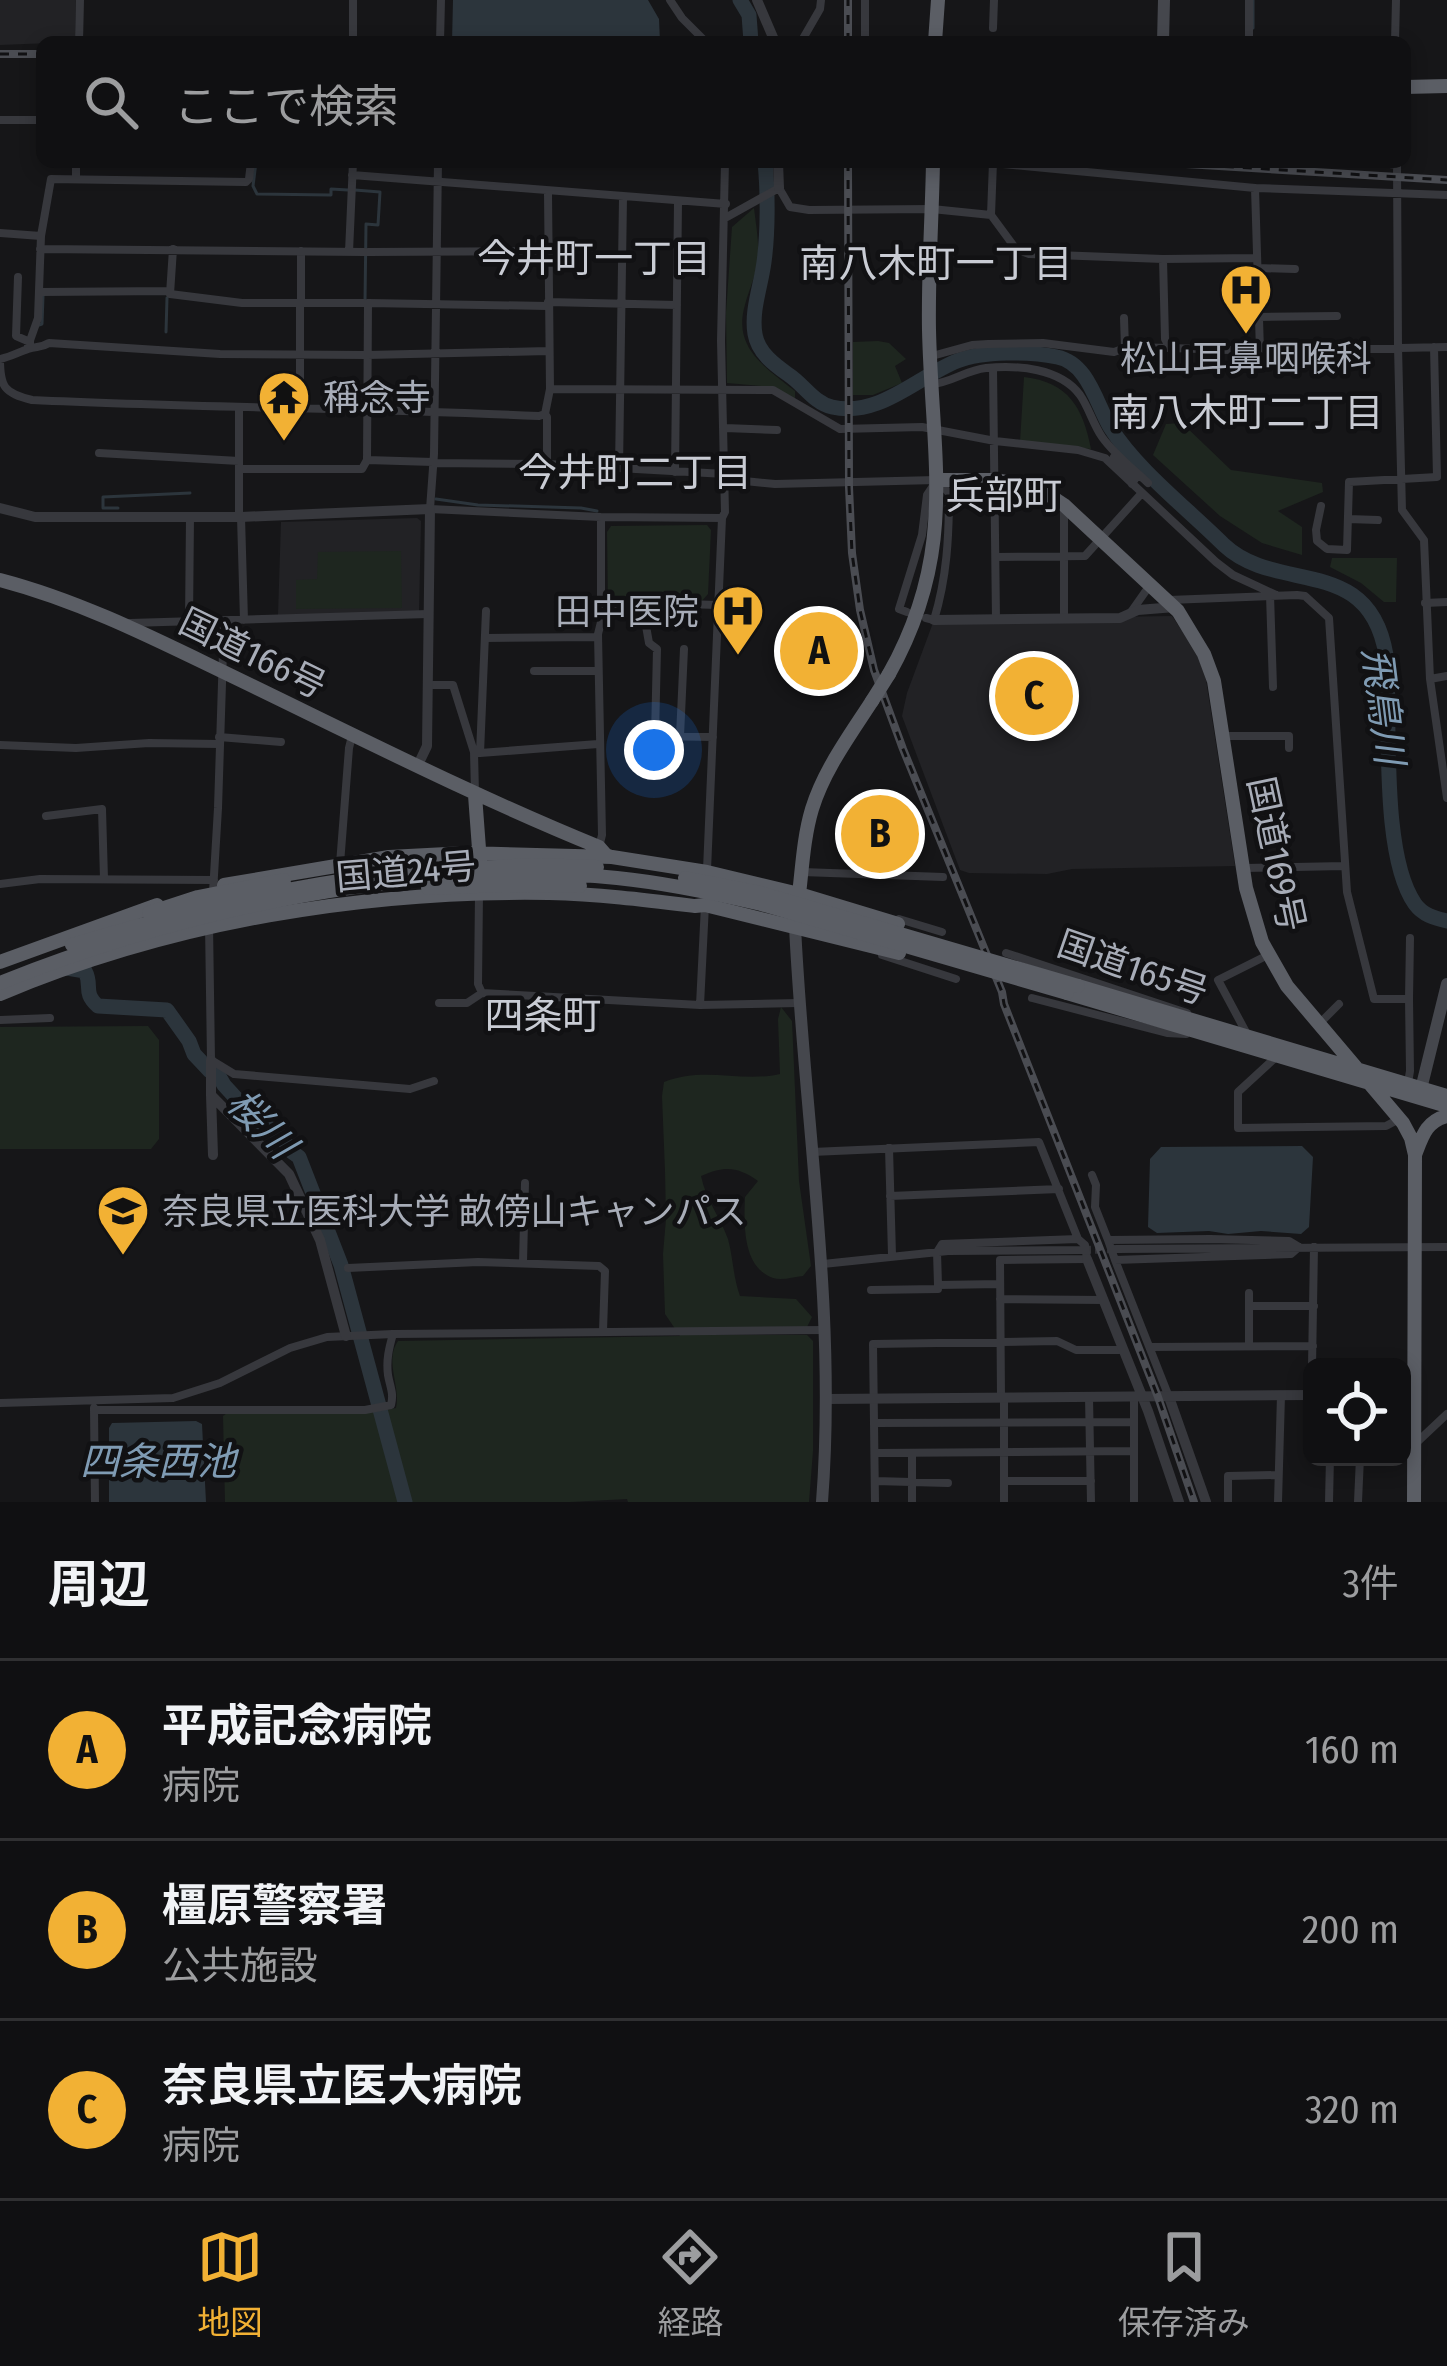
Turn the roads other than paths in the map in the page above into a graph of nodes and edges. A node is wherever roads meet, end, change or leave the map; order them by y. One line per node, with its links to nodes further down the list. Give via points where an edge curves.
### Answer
1 (80, 0): 14 (street)
2 (352, 0): 15 (street)
3 (441, 0): 16 (street)
4 (670, 0): 17 (street)
5 (757, 0): 18 (street)
6 (821, 0): 19 (street)
7 (865, 0): 20 (street)
8 (938, 0): 21 (highway)
9 (994, 0): 13 (street)
10 (1164, 0): 22 (main road)
11 (1249, 0): 23 (street)
12 (1396, 0): 24 (street)
13 (993, 28)
14 (79, 36)
15 (353, 36)
16 (440, 36)
17 (700, 36)
18 (772, 36)
19 (804, 36)
20 (865, 36)
21 (935, 36)
22 (1163, 36)
23 (1249, 36)
24 (1396, 36)
25 (1447, 86): 26 (highway)
26 (1411, 87)
27 (0, 120): 28 (street)
28 (36, 120)
29 (76, 168): 40 (street)
30 (250, 168): 40 (street, via 246,182)
31 (353, 168): 39 (street)
32 (438, 168): 41 (street)
33 (725, 168): 49 (street)
34 (778, 168): 43 (street)
35 (933, 168): 50 (highway)
36 (993, 168): 51 (street)
37 (1045, 168): 42 (street)
38 (1397, 168): 45 (street)
39 (352, 175): 41 (street); 59 (street)
40 (76, 179): 54 (street, via 51,179)
41 (437, 183): 44 (street); 60 (street)
42 (1255, 188): 45 (street); 62 (street)
43 (777, 189): 50 (street, via 790,207 809,210); 52 (street)
44 (548, 193): 47 (street); 58 (street)
45 (1397, 193): 46 (street); 77 (street)
46 (1447, 195)
47 (622, 198): 48 (street); 71 (street)
48 (678, 202): 49 (street); 72 (street)
49 (726, 205): 52 (street)
50 (932, 209): 51 (street); 89 (highway)
51 (992, 214): 61 (street, via 1016,249 1029,254)
52 (726, 218): 93 (street)
53 (0, 233): 54 (street)
54 (41, 236): 55 (street)
55 (40, 249): 56 (street); 65 (street)
56 (172, 249): 57 (street); 66 (street)
57 (302, 251): 59 (street); 67 (street)
58 (548, 251): 60 (street); 70 (street)
59 (349, 252): 60 (street)
60 (435, 252): 69 (street)
61 (1163, 259): 62 (street); 81 (street)
62 (1256, 263): 63 (street); 74 (street)
63 (1295, 269)
64 (18, 277): 76 (street, via 16,336)
65 (40, 292): 66 (street); 76 (street)
66 (170, 293): 67 (street)
67 (300, 303): 68 (street); 85 (street)
68 (366, 303): 69 (street); 86 (street)
69 (434, 303): 70 (street); 84 (street)
70 (548, 304): 71 (street); 82 (street)
71 (620, 305): 72 (street); 91 (street)
72 (677, 305): 92 (street)
73 (1336, 316): 74 (street)
74 (1258, 317): 83 (street)
75 (1124, 318): 80 (street)
76 (31, 347): 85 (street); 87 (street)
77 (1398, 347): 78 (street); 83 (street); 115 (street)
78 (1434, 347): 79 (street); 99 (street)
79 (1447, 347)
80 (1125, 348): 81 (street); 89 (street, via 972,345)
81 (1170, 348): 83 (street)
82 (548, 351): 84 (street); 90 (street)
83 (1260, 351)
84 (434, 354): 86 (street); 97 (street)
85 (300, 355): 86 (street); 95 (street)
86 (367, 356): 96 (street)
87 (0, 359): 94 (street, via 3,386 32,400)
88 (993, 368): 89 (street, via 943,384); 103 (street); 104 (street, via 1046,372 1071,385)
89 (931, 372): 101 (highway)
90 (550, 388): 91 (street); 98 (street)
91 (620, 388): 92 (street); 110 (street)
92 (676, 388): 93 (street); 111 (street)
93 (724, 389): 100 (street); 101 (street, via 773,390 840,429)
94 (239, 407): 95 (street); 109 (street)
95 (300, 407): 96 (street)
96 (366, 408): 97 (street); 106 (street)
97 (434, 410): 98 (street); 107 (street)
98 (544, 414): 108 (street)
99 (1441, 419): 115 (street, via 1437,477)
100 (725, 428): 102 (street); 112 (street)
101 (936, 428): 103 (street); 113 (highway)
102 (777, 430)
103 (995, 442): 114 (street); 117 (street, via 1105,458)
104 (1114, 450): 116 (street); 117 (street)
105 (99, 453): 109 (street)
106 (367, 460): 107 (street); 109 (street, via 362,469)
107 (433, 462): 108 (street); 122 (street)
108 (547, 464): 110 (street)
109 (239, 465): 124 (street)
110 (619, 468): 111 (street)
111 (675, 472): 112 (street)
112 (725, 476): 113 (street, via 775,484); 126 (street)
113 (937, 480): 114 (highway, 国道169号); 142 (street, via 899,610); 145 (street, via 949,493 949,541); 184 (highway, bridge, via 922,600 889,674 816,796)
114 (995, 480): 119 (highway, 国道169号, via 1037,488); 131 (street)
115 (1402, 481): 127 (street, via 1348,482); 136 (street, via 1402,510 1424,540)
116 (1148, 483)
117 (1132, 484): 118 (street)
118 (1141, 493): 129 (street); 134 (street, via 1216,562)
119 (1064, 505): 129 (highway, 国道169号); 130 (street)
120 (1321, 506): 127 (street, via 1317,541 1328,549 1347,550)
121 (0, 508): 123 (street, via 35,517)
122 (430, 509): 124 (street); 125 (street); 143 (street)
123 (190, 517): 124 (street); 150 (street)
124 (240, 517): 148 (street)
125 (601, 517): 126 (street); 139 (street)
126 (722, 518): 138 (street)
127 (1348, 520): 128 (street)
128 (1378, 520)
129 (1101, 538): 130 (street, via 1084,556); 133 (highway, 国道169号)
130 (1064, 556): 131 (street); 146 (street)
131 (996, 557): 149 (street)
132 (0, 580): 151 (highway, 国道166号)
133 (1151, 584): 137 (highway, 国道169号); 144 (street)
134 (1273, 595): 137 (street); 161 (street); 180 (street, via 1305,596 1331,624)
135 (1447, 602): 136 (street)
136 (1425, 603): 159 (street)
137 (1172, 604): 144 (street); 165 (highway, 国道169号, via 1204,654)
138 (718, 605): 140 (street, via 651,603); 166 (street)
139 (601, 608): 140 (street); 152 (street)
140 (643, 610): 164 (street, via 657,649 655,736)
141 (486, 611): 153 (street)
142 (908, 612)
143 (428, 614): 148 (street); 160 (street)
144 (1130, 614): 146 (street)
145 (930, 619): 149 (street)
146 (1064, 619): 149 (street)
147 (224, 620): 148 (street); 150 (street); 157 (street)
148 (244, 620)
149 (996, 620)
150 (189, 621): 151 (street)
151 (121, 623): 157 (highway, 国道166号)
152 (598, 637): 153 (street); 156 (street)
153 (485, 638): 172 (street)
154 (684, 649): 164 (street)
155 (534, 671): 156 (street)
156 (598, 671): 169 (street)
157 (223, 672): 162 (highway, 国道166号); 167 (street)
158 (1447, 676): 159 (street)
159 (1430, 679): 163 (street)
160 (428, 685): 172 (street, via 453,685); 173 (street, via 427,746)
161 (1273, 686)
162 (353, 734): 173 (highway, 国道166号); 181 (street)
163 (1443, 734): 175 (street)
164 (680, 736): 166 (street)
165 (1224, 736): 171 (street, via 1288,736); 182 (highway, 国道169号)
166 (714, 737): 183 (street)
167 (219, 741): 168 (street); 170 (street); 188 (street)
168 (281, 742)
169 (598, 744): 172 (street); 177 (street)
170 (0, 746)
171 (1288, 748)
172 (477, 753): 174 (street)
173 (417, 767): 174 (highway, 国道166号)
174 (475, 795): 177 (highway, 国道166号); 178 (highway)
175 (1447, 798)
176 (46, 816): 186 (street, via 102,809)
177 (599, 847): 179 (highway, 国道166号)
178 (480, 855): 179 (highway, 国道24号); 181 (highway, 国道24号); 189 (highway)
179 (612, 857): 183 (highway, 国道24号)
180 (1344, 866): 182 (street); 210 (street, via 1374,999)
181 (345, 867): 188 (highway, 国道24号); 192 (street); 198 (highway, bridge, via 198,897)
182 (1244, 868): 200 (highway, 国道169号)
183 (707, 872): 191 (highway); 193 (highway, 国道24号)
184 (802, 872): 185 (street); 193 (highway)
185 (943, 877)
186 (104, 879): 187 (street); 188 (street)
187 (0, 884)
188 (213, 884): 195 (street); 201 (highway, 国道24号)
189 (479, 895): 191 (highway, 国道24号); 192 (highway, 国道24号); 207 (street)
190 (827, 903): 193 (highway, 国道165号); 196 (street); 206 (highway, 国道165号, bridge, via 1042,968)
191 (705, 904): 193 (highway, 国道24号); 194 (highway, bridge, via 657,893 502,885); 214 (street)
192 (340, 906): 195 (highway, 国道24号)
193 (796, 909): 194 (highway, bridge, via 681,886 532,874 381,884); 198 (highway, bridge, via 714,883 619,869 476,866 298,887); 203 (street, via 817,936); 206 (highway, bridge); 206 (highway, 国道165号, bridge, via 899,953 1004,984); 212 (main road)
194 (232, 911): 204 (highway, bridge)
195 (209, 928): 208 (highway, 国道24号); 222 (street)
196 (942, 932)
197 (1410, 938): 210 (street)
198 (72, 945): 202 (highway)
199 (1006, 953): 218 (street, via 1178,1008)
200 (1268, 956): 217 (highway, 国道169号); 219 (street, via 1218,980)
201 (0, 962)
202 (0, 973)
203 (956, 979)
204 (0, 983)
205 (1447, 984): 226 (main road)
206 (1074, 992): 218 (highway, 国道165号)
207 (482, 993): 211 (street, via 466,1004); 214 (street)
208 (0, 994)
209 (1033, 998): 218 (street, via 1167,1033)
210 (1409, 999): 226 (street)
211 (440, 1004)
212 (800, 1004): 214 (street); 232 (main road)
213 (1340, 1004): 217 (street)
214 (700, 1005)
215 (50, 1018): 216 (street)
216 (0, 1020)
217 (1318, 1025): 220 (highway, via 1317,1043); 223 (highway, 国道169号)
218 (1207, 1030): 219 (highway, 国道165号); 221 (highway, 国道165号)
219 (1248, 1037): 220 (highway, 国道165号)
220 (1301, 1054): 223 (highway, 国道165号)
221 (1276, 1057): 225 (highway, 国道165号); 230 (street, via 1238,1092 1238,1128 1386,1126)
222 (211, 1060): 224 (street, via 234,1075 410,1089); 227 (street)
223 (1357, 1069): 225 (highway, 国道169号); 226 (highway, 国道165号)
224 (434, 1081)
225 (1367, 1084): 226 (highway, 国道165号); 230 (highway, 国道169号)
226 (1415, 1090): 228 (highway, 国道165号)
227 (211, 1095): 233 (street); 263 (street, via 289,1174 320,1240)
228 (1446, 1098)
229 (1447, 1116): 234 (highway, via 1427,1127)
230 (1399, 1119): 234 (highway, 国道169号)
231 (889, 1148): 232 (street); 237 (street, via 1039,1142); 238 (street)
232 (812, 1152): 250 (main road)
233 (213, 1155)
234 (1415, 1155): 241 (highway, 国道169号)
235 (1093, 1175): 240 (street)
236 (525, 1183): 249 (street)
237 (1059, 1189): 238 (street); 239 (street)
238 (890, 1196): 248 (street)
239 (1078, 1239): 245 (street, via 983,1240 942,1244); 246 (street)
240 (1108, 1240): 242 (street); 247 (street)
241 (1416, 1246): 243 (street); 244 (street); 270 (highway, 国道169号)
242 (1299, 1247): 243 (street); 247 (street)
243 (1314, 1247): 259 (street)
244 (1447, 1247)
245 (937, 1252): 246 (street); 248 (street); 253 (street)
246 (1085, 1255): 252 (street, via 1000,1260); 257 (street)
247 (1116, 1255): 267 (street)
248 (892, 1256): 250 (street)
249 (523, 1262): 251 (street); 261 (street, via 602,1268)
250 (823, 1264): 260 (main road)
251 (348, 1268)
252 (1000, 1284): 253 (street); 256 (street)
253 (938, 1285): 254 (street)
254 (872, 1290)
255 (1249, 1293): 258 (street)
256 (1000, 1298): 257 (street); 264 (street)
257 (1103, 1300): 268 (street)
258 (1249, 1306): 259 (street); 265 (street)
259 (1314, 1306): 266 (street)
260 (825, 1330): 261 (street); 277 (main road)
261 (603, 1331): 262 (street)
262 (393, 1334): 263 (street); 280 (street, via 391,1405)
263 (346, 1336): 280 (street, via 290,1348 173,1398)
264 (1001, 1341): 268 (street); 276 (street); 278 (street, via 873,1344)
265 (1249, 1346): 266 (street); 267 (street)
266 (1313, 1346): 269 (street)
267 (1150, 1347): 275 (street)
268 (1123, 1350): 274 (street)
269 (1312, 1358)
270 (1410, 1358)
271 (1281, 1395): 272 (street); 275 (street); 295 (street)
272 (1303, 1395)
273 (1089, 1397): 274 (street); 276 (street); 284 (street)
274 (1138, 1397): 275 (street); 285 (street); 308 (street)
275 (1169, 1397): 309 (street)
276 (1003, 1398): 278 (street); 283 (street)
277 (826, 1399): 278 (street); 302 (main road)
278 (874, 1399): 286 (street)
279 (0, 1403): 280 (street)
280 (94, 1405): 301 (street)
281 (1447, 1414): 287 (street)
282 (1411, 1420): 287 (highway, 国道169号)
283 (1004, 1422): 284 (street); 286 (street); 290 (street)
284 (1090, 1422): 285 (street); 288 (street)
285 (1134, 1422): 289 (street)
286 (875, 1423): 291 (street)
287 (1414, 1445): 314 (highway, 国道169号)
288 (1090, 1451): 289 (street); 290 (street); 298 (street)
289 (1134, 1451): 307 (street)
290 (1004, 1452): 292 (street); 297 (street)
291 (876, 1453): 292 (street); 296 (street)
292 (912, 1453): 299 (street)
293 (1330, 1466): 312 (street)
294 (1360, 1466): 313 (street)
295 (1278, 1475): 310 (street, via 1228,1476); 311 (street)
296 (875, 1481): 299 (street); 303 (street)
297 (1004, 1481): 298 (street); 305 (street)
298 (1090, 1481): 306 (street)
299 (912, 1482): 300 (street); 304 (street)
300 (948, 1483)
301 (95, 1502)
302 (822, 1502)
303 (875, 1502)
304 (912, 1502)
305 (1004, 1502)
306 (1090, 1502)
307 (1134, 1502)
308 (1180, 1502)
309 (1206, 1502)
310 (1228, 1502)
311 (1278, 1502)
312 (1329, 1502)
313 (1358, 1502)
314 (1414, 1502)

